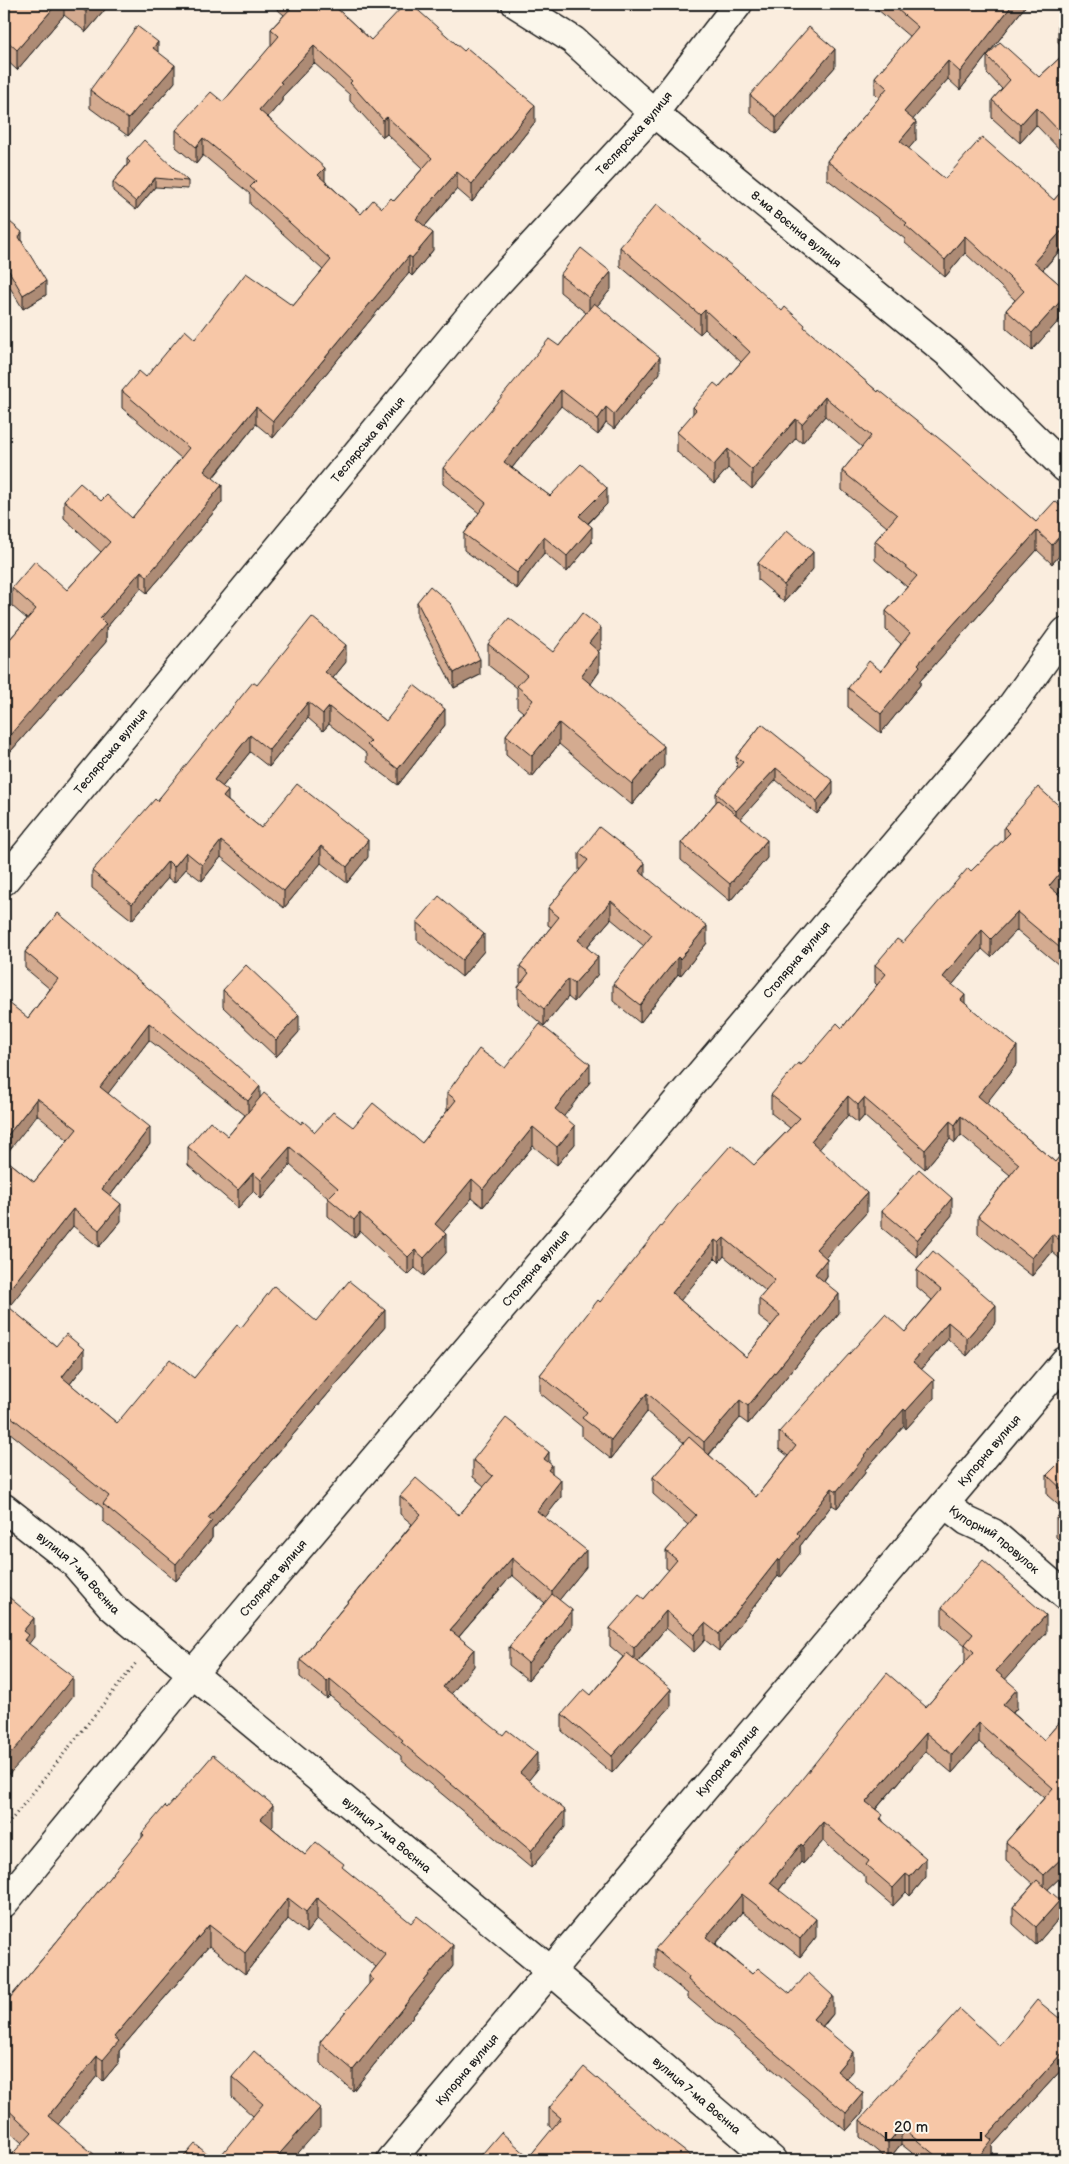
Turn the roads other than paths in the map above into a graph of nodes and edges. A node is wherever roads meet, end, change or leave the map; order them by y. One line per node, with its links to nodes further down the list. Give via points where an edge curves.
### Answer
1 (516, 4): 3 (street, 8-ма Воєнна вулиця, via 573,40)
2 (738, 4): 3 (street, Теслярська вулиця)
3 (654, 113): 4 (street, 8-ма Воєнна вулиця, via 950,356); 6 (street, Теслярська вулиця, via 493,288)
4 (1065, 468)
5 (1065, 632): 11 (street, Столярна вулиця, via 1010,708)
6 (4, 881)
7 (1065, 1361): 8 (street, Купорна вулиця)
8 (945, 1504): 10 (street, Купорний провулок, via 967,1521 994,1533); 13 (street, Купорна вулиця)
9 (4, 1508): 11 (street, вулиця 7-ма Воєнна, via 74,1563 112,1607)
10 (1065, 1595)
11 (193, 1674): 12 (street, Столярна вулиця); 13 (street, вулиця 7-ма Воєнна)
12 (4, 1903)
13 (550, 1971): 14 (street, Купорна вулиця); 15 (street, вулиця 7-ма Воєнна)
14 (391, 2160)
15 (772, 2160)

